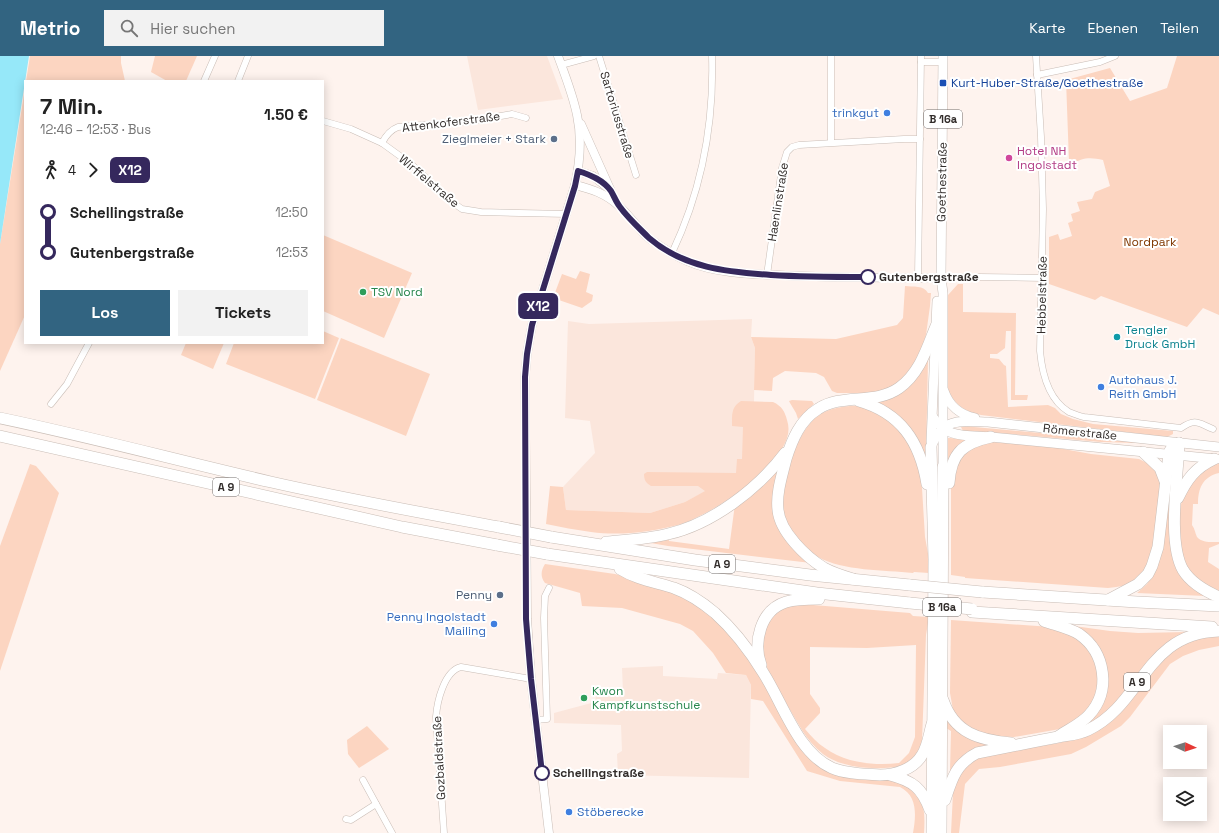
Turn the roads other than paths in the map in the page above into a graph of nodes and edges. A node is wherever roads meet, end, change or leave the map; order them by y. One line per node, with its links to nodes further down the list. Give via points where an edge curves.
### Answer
1 (215, 56): 14 (street)
2 (248, 56): 15 (street)
3 (558, 56): 12 (street)
4 (594, 56): 12 (street)
5 (599, 56): 23 (street, Sartoriusstraße)
6 (712, 56): 28 (street, via 712,90 706,145 695,195)
7 (831, 56): 20 (street)
8 (1036, 56): 13 (street, Hebbelstraße)
9 (1115, 56): 13 (street, via 1092,64)
10 (921, 59): 11 (street, Goethestraße); 19 (street, Goethestraße)
11 (943, 59): 31 (main road, Goethestraße / B 16a)
12 (561, 65): 16 (street)
13 (1037, 74): 34 (street, Hebbelstraße)
14 (204, 80)
15 (238, 80)
16 (578, 116): 22 (street); 25 (street)
17 (526, 118): 21 (street, Attenkoferstraße, via 512,114 473,121 398,127 389,132)
18 (324, 121): 21 (street, Wirffelstraße, via 351,129)
19 (920, 139): 20 (street, Haenlinstraße); 30 (street, Goethestraße)
20 (831, 142): 29 (street, Haenlinstraße, via 800,145 792,147 787,152 782,168)
21 (382, 143): 27 (street, Wirffelstraße, via 411,164 462,209 481,212)
22 (578, 171): 24 (street); 25 (street, via 593,176)
23 (636, 174)
24 (575, 186): 26 (street, via 591,189); 27 (street)
25 (611, 191): 26 (street)
26 (619, 206): 28 (street, via 650,239)
27 (567, 214): 76 (street, via 532,325 525,377 526,597)
28 (672, 253): 29 (street, via 704,267)
29 (767, 275): 30 (street)
30 (918, 278): 31 (street)
31 (941, 278): 32 (street); 35 (main road, B 16a, via 937,291); 37 (main road, B 16a)
32 (966, 278)
33 (979, 278): 34 (street)
34 (1043, 278): 43 (street, Hebbelstraße, via 1040,351 1048,385 1057,401 1069,412 1084,417)
35 (936, 326): 38 (highway, A 9, via 919,366 906,383 886,394); 40 (main road, B 16a)
36 (88, 344): 39 (street, via 67,384)
37 (943, 388): 42 (main road, via 946,397 960,412); 44 (main road, B 16a)
38 (857, 400): 51 (highway, A 9, via 830,403 817,410 805,420); 59 (highway, A 9, via 888,413 908,434 922,462)
39 (51, 404)
40 (933, 417): 44 (main road); 49 (main road, B 16a)
41 (0, 418): 60 (highway, A 9, bridge, via 363,502)
42 (988, 422): 44 (main road, Römerstraße, via 961,422 949,424); 48 (main road, Römerstraße)
43 (1181, 428): 45 (street, Hebbelstraße, via 1194,421); 48 (street)
44 (942, 429): 47 (main road, Römerstraße, via 957,434); 49 (main road); 55 (main road, B 16a)
45 (1214, 429)
46 (0, 436): 61 (highway, A 9, bridge, via 402,527)
47 (991, 437): 52 (main road, Römerstraße); 58 (highway, via 967,445 954,458 950,468)
48 (1179, 443): 50 (main road, Römerstraße); 53 (highway, via 1170,450)
49 (931, 447): 59 (highway, B 16a)
50 (1219, 447)
51 (789, 448): 60 (highway, A 9, via 772,470 755,485 726,508 708,518 669,534); 63 (highway, A 9, via 778,494 778,510 783,525 798,547 813,560 825,569)
52 (1144, 452): 53 (main road, Römerstraße); 56 (highway, via 1160,468)
53 (1174, 455): 54 (main road, Römerstraße); 56 (highway); 57 (highway)
54 (1217, 459): 57 (highway, via 1203,465 1190,476)
55 (943, 467): 58 (highway, B 16a)
56 (1165, 482): 67 (highway, via 1158,548 1148,574 1138,584)
57 (1176, 504): 65 (highway, via 1175,545 1183,569 1196,584)
58 (943, 521): 77 (highway, B 16a)
59 (934, 530): 79 (highway, B 16a)
60 (592, 544): 63 (highway, A 9, via 703,561)
61 (596, 562): 62 (highway, A 9); 68 (highway, A 9)
62 (620, 569): 66 (highway, A 9); 75 (highway, A 9, via 630,576 675,588 705,605 730,627)
63 (853, 579): 67 (highway, A 9, bridge, via 982,592)
64 (549, 588): 78 (street, via 545,596 544,618 548,719)
65 (1219, 597)
66 (832, 598): 68 (highway, A 9); 75 (highway, A 9, via 797,600 774,609 759,631 759,660)
67 (1107, 600): 69 (highway, A 9)
68 (910, 605): 70 (highway, A 9, bridge)
69 (1219, 606)
70 (972, 611): 71 (highway, A 9); 72 (highway, A 9)
71 (1028, 616): 73 (highway, A 9); 80 (highway, A 9, via 1080,635 1093,648 1103,674 1102,689 1097,704 1089,716)
72 (1219, 624)
73 (1219, 628)
74 (1219, 632): 80 (highway, A 9, via 1189,636 1171,646 1150,666 1112,713 1088,730 1076,735)
75 (764, 673): 82 (highway, A 9, via 801,740 819,760 838,770)
76 (531, 679): 78 (street); 88 (street, Gozbaldstraße, via 461,667 456,668 447,679 438,700 436,717)
77 (941, 694): 81 (highway, A 9, via 950,716 961,729 977,737); 85 (highway, B 16a)
78 (536, 720): 89 (street)
79 (932, 724): 82 (highway, A 9, via 923,755 902,771); 85 (highway, B 16a)
80 (1058, 737): 81 (highway, A 9)
81 (1020, 744): 85 (highway, A 9, via 977,753 967,759 954,774)
82 (888, 775): 85 (highway, A 9, via 902,778 915,785)
83 (363, 780): 84 (street)
84 (376, 804): 86 (street, via 350,820); 87 (street)
85 (937, 815): 90 (highway, B 16a); 91 (highway, B 16a)
86 (346, 819)
87 (392, 833)
88 (444, 833)
89 (549, 833)
90 (932, 833)
91 (941, 833)

